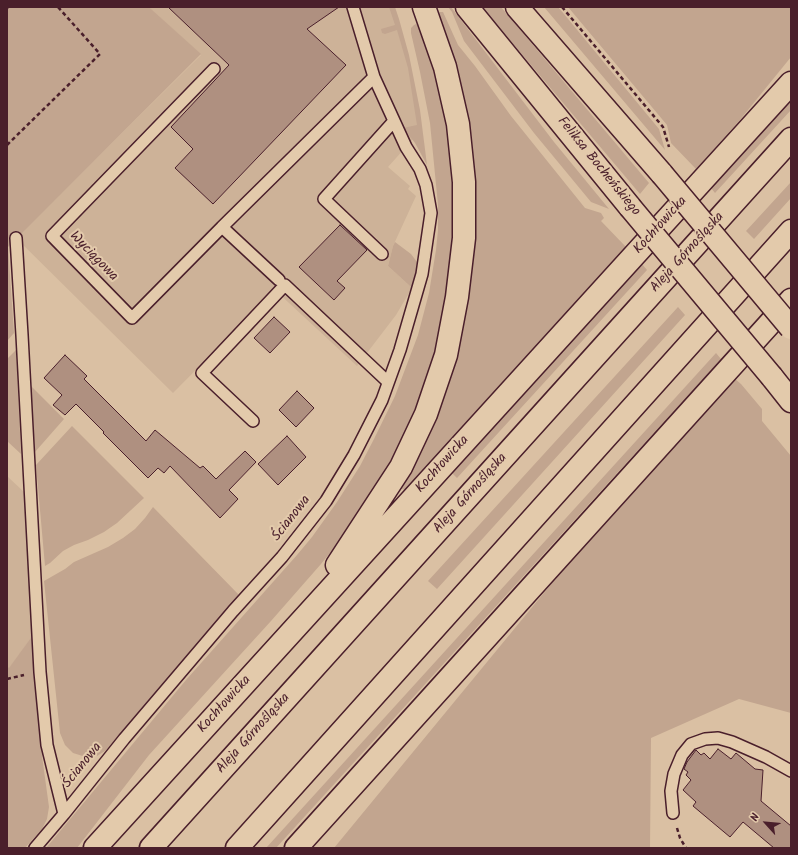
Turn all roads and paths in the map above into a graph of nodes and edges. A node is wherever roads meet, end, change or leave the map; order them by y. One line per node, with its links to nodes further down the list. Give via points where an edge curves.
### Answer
1 (58, 7): 14 (path, via 100,54)
2 (352, 7): 10 (lane, Ścianowa)
3 (424, 7): 26 (main road, via 445,67 458,124 464,182 464,238 457,297 446,355 426,414 401,467)
4 (467, 7): 24 (main road, Feliksa Bocheńskiego, bridge)
5 (517, 7): 8 (main road)
6 (529, 7): 8 (main road)
7 (562, 7): 15 (path, via 663,127)
8 (556, 51): 22 (main road, bridge)
9 (214, 69): 16 (lane, Wyciągowa, via 52,236 132,318)
10 (374, 77): 12 (lane, Ścianowa); 16 (lane)
11 (791, 83): 26 (main road, Kochłowicka)
12 (394, 121): 19 (lane, via 324,199); 23 (lane, Ścianowa, via 420,169 431,213 422,274)
13 (791, 139): 32 (main road, Aleja Górnośląska)
14 (7, 146)
15 (669, 148)
16 (222, 227): 20 (lane)
17 (791, 231): 33 (main road)
18 (16, 238): 29 (lane, Ścianowa, via 40,672 47,745)
19 (382, 254)
20 (279, 280)
21 (791, 300): 34 (main road)
22 (791, 328)
23 (388, 382): 25 (lane, via 285,285 202,373); 29 (lane, Ścianowa, via 371,423 326,501 282,557 233,611)
24 (791, 401)
25 (253, 421)
26 (302, 620): 31 (main road, Kochłowicka)
27 (791, 771): 28 (lane, via 766,757 718,738 691,744 682,755 674,774 671,791)
28 (672, 813): 35 (path)
29 (64, 814): 30 (lane, Ścianowa)
30 (35, 848)
31 (95, 848)
32 (152, 848)
33 (237, 848)
34 (296, 848)
35 (686, 848)

